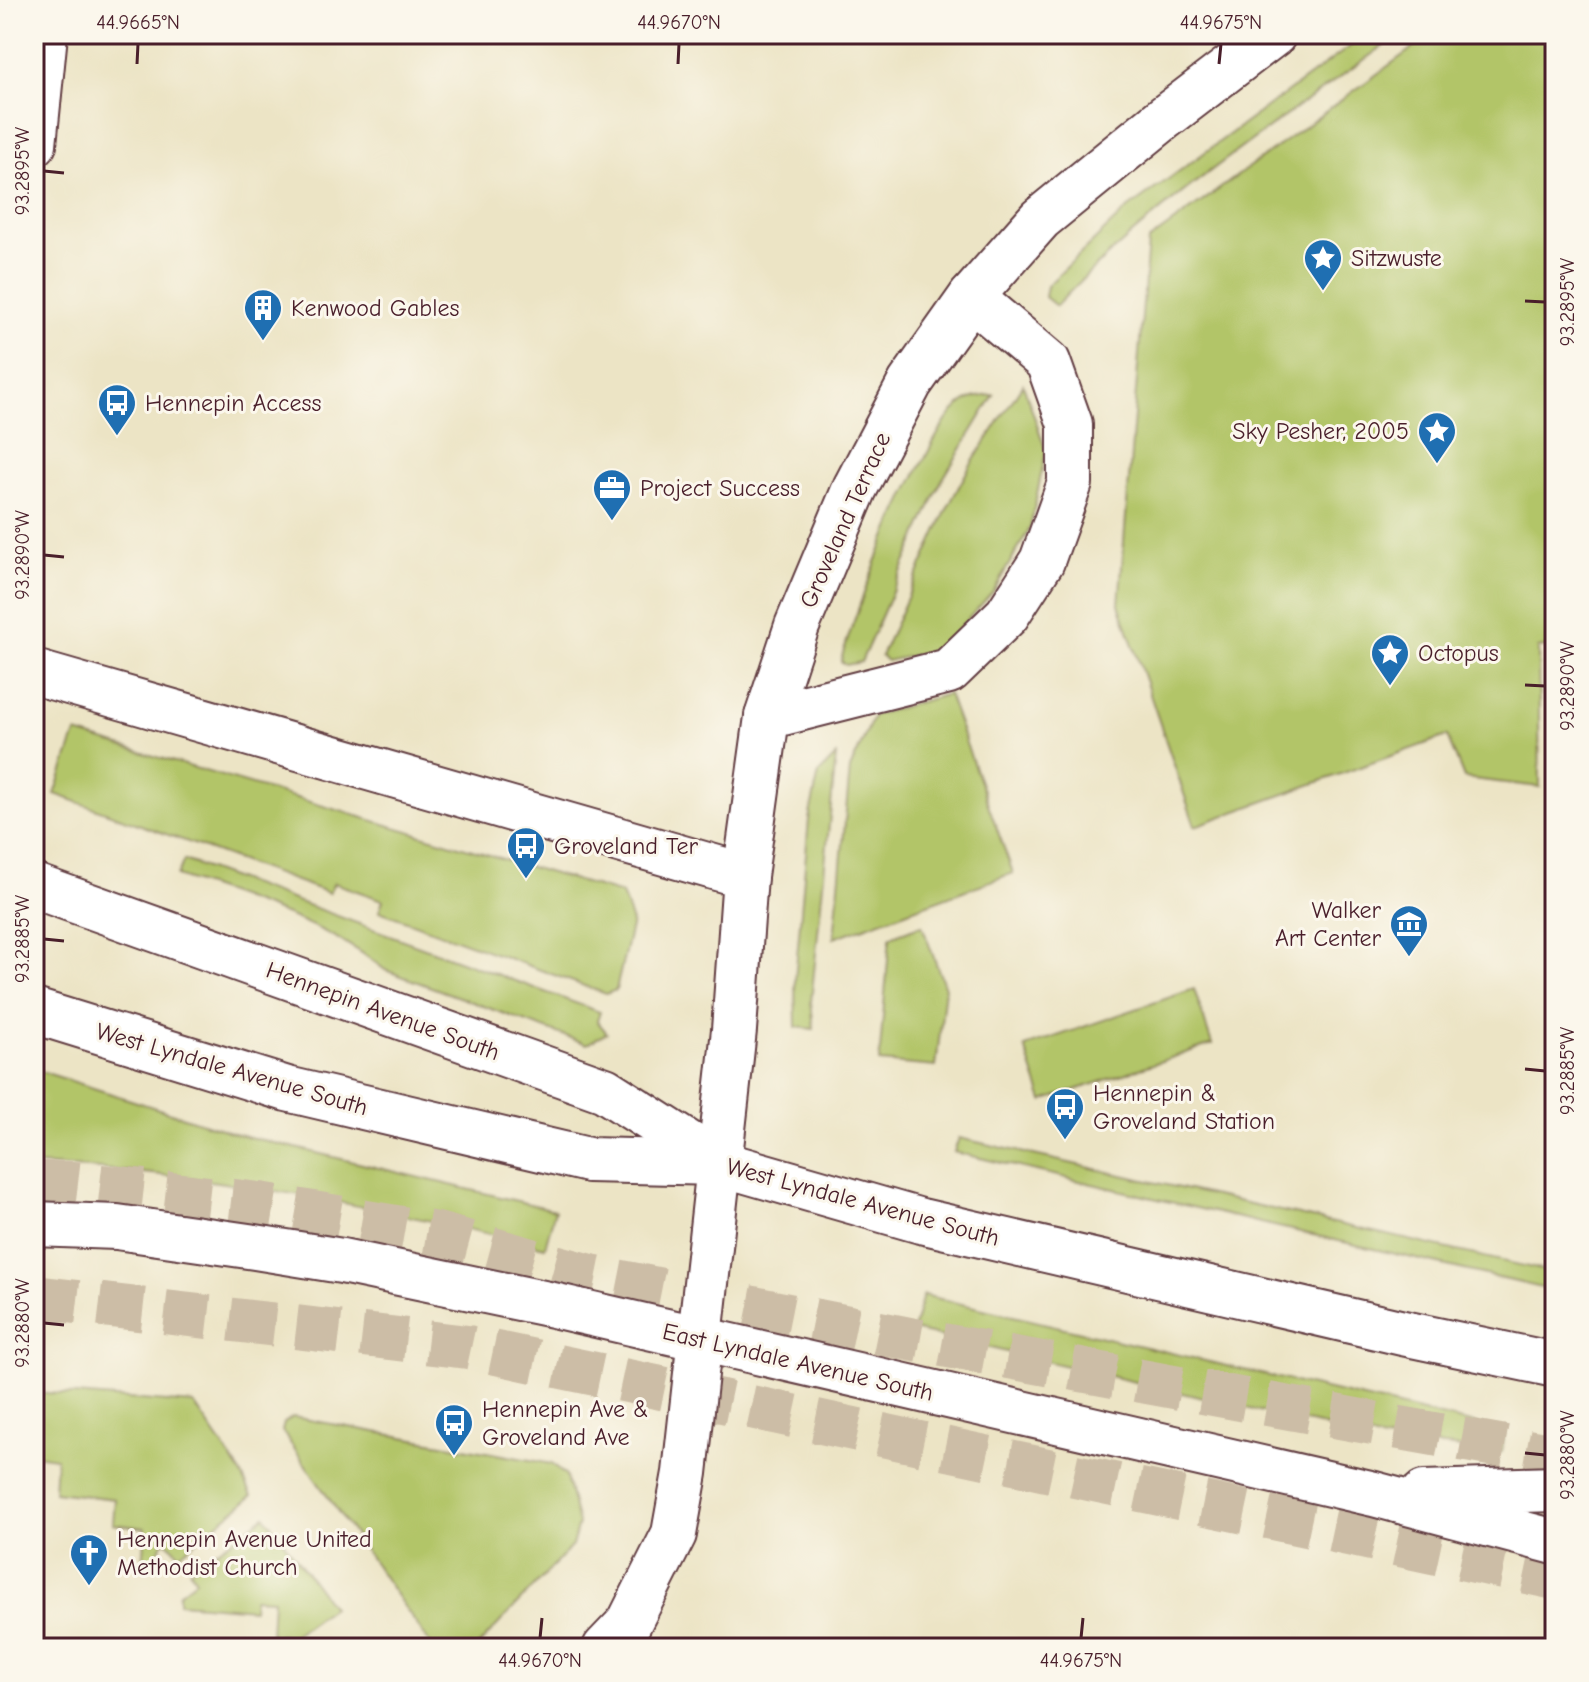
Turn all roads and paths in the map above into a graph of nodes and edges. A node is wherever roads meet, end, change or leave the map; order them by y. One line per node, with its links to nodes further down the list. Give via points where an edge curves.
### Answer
1 (45, 34): 3 (main road)
2 (1274, 34): 4 (main road, Groveland Terrace, via 1040,219)
3 (35, 117)
4 (971, 297): 6 (main road, Groveland Terrace, via 910,383 855,488 797,626); 6 (main road, via 1048,362 1070,424 1070,483 1042,561 1007,615 949,671)
5 (34, 672): 7 (main road)
6 (767, 717): 7 (main road, Groveland Terrace)
7 (745, 876): 10 (main road, Groveland Terrace)
8 (34, 886): 10 (main road, Hennepin Avenue South, via 605,1090)
9 (34, 1011): 10 (main road, West Lyndale Avenue South, via 287,1089 588,1160)
10 (719, 1163): 12 (main road, Groveland Terrace); 13 (main road, West Lyndale Avenue South, via 921,1221)
11 (34, 1224): 12 (main road, East Lyndale Avenue South, via 117,1227 342,1261)
12 (700, 1339): 15 (main road, East Lyndale Avenue South); 17 (main road, Groveland Terrace, via 674,1534 629,1623)
13 (1555, 1365)
14 (1555, 1489): 15 (main road)
15 (1374, 1494): 16 (main road, East Lyndale Avenue South)
16 (1555, 1542)
17 (605, 1648)

